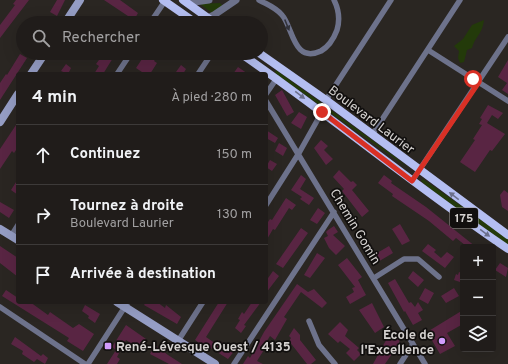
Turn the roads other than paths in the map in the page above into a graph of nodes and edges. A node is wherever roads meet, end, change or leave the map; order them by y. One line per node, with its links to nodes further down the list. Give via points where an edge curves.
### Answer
1 (80, 0): 10 (main road)
2 (210, 0): 9 (street)
3 (236, 0): 14 (street)
4 (259, 0): 5 (street, one-way to 5, via 274,7 283,16 296,46 310,53 323,50 336,34 339,23)
5 (334, 0)
6 (391, 0): 29 (street)
7 (460, 0): 16 (street)
8 (164, 1): 11 (street); 12 (main road)
9 (185, 2): 13 (main road)
10 (70, 16)
11 (154, 16)
12 (186, 16)
13 (206, 16)
14 (210, 16)
15 (508, 37): 26 (street)
16 (428, 50): 26 (street); 34 (street)
17 (40, 60): 22 (main road)
18 (126, 60): 23 (street)
19 (207, 60): 24 (street)
20 (250, 60): 25 (main road, Boulevard Laurier / 175)
21 (268, 60): 29 (main road, Boulevard Laurier / 175)
22 (32, 72)
23 (118, 72)
24 (199, 72)
25 (277, 78): 27 (street); 32 (main road, Boulevard Laurier / 175, one-way to 32)
26 (479, 82): 30 (street); 36 (street)
27 (268, 91)
28 (16, 97): 33 (main road)
29 (326, 100): 34 (main road, Boulevard Laurier / 175)
30 (508, 102)
31 (268, 103): 35 (street, Chemin Gomin)
32 (322, 112): 35 (street); 37 (main road, Boulevard Laurier / 175)
33 (0, 122)
34 (372, 135): 36 (main road, Boulevard Laurier / 175)
35 (299, 153): 38 (street); 39 (street, Chemin Gomin)
36 (420, 171): 37 (street); 41 (main road, Boulevard Laurier / 175, one-way to 36)
37 (412, 181): 43 (main road, Boulevard Laurier / 175, one-way to 43)
38 (268, 202)
39 (334, 212): 45 (street, Chemin Gomin); 55 (street)
40 (0, 229): 42 (main road)
41 (508, 235)
42 (14, 238)
43 (508, 249)
44 (439, 277): 45 (street, via 418,260 404,259)
45 (374, 278): 51 (street, Chemin Gomin)
46 (202, 304): 50 (street)
47 (126, 305): 50 (main road); 53 (street)
48 (0, 308): 52 (street)
49 (309, 321): 56 (street, via 319,345)
50 (178, 341): 54 (main road)
51 (413, 344): 57 (street); 58 (street, Chemin Gomin)
52 (85, 364)
53 (88, 364)
54 (215, 364)
55 (234, 364)
56 (335, 364)
57 (400, 364)
58 (426, 364)

